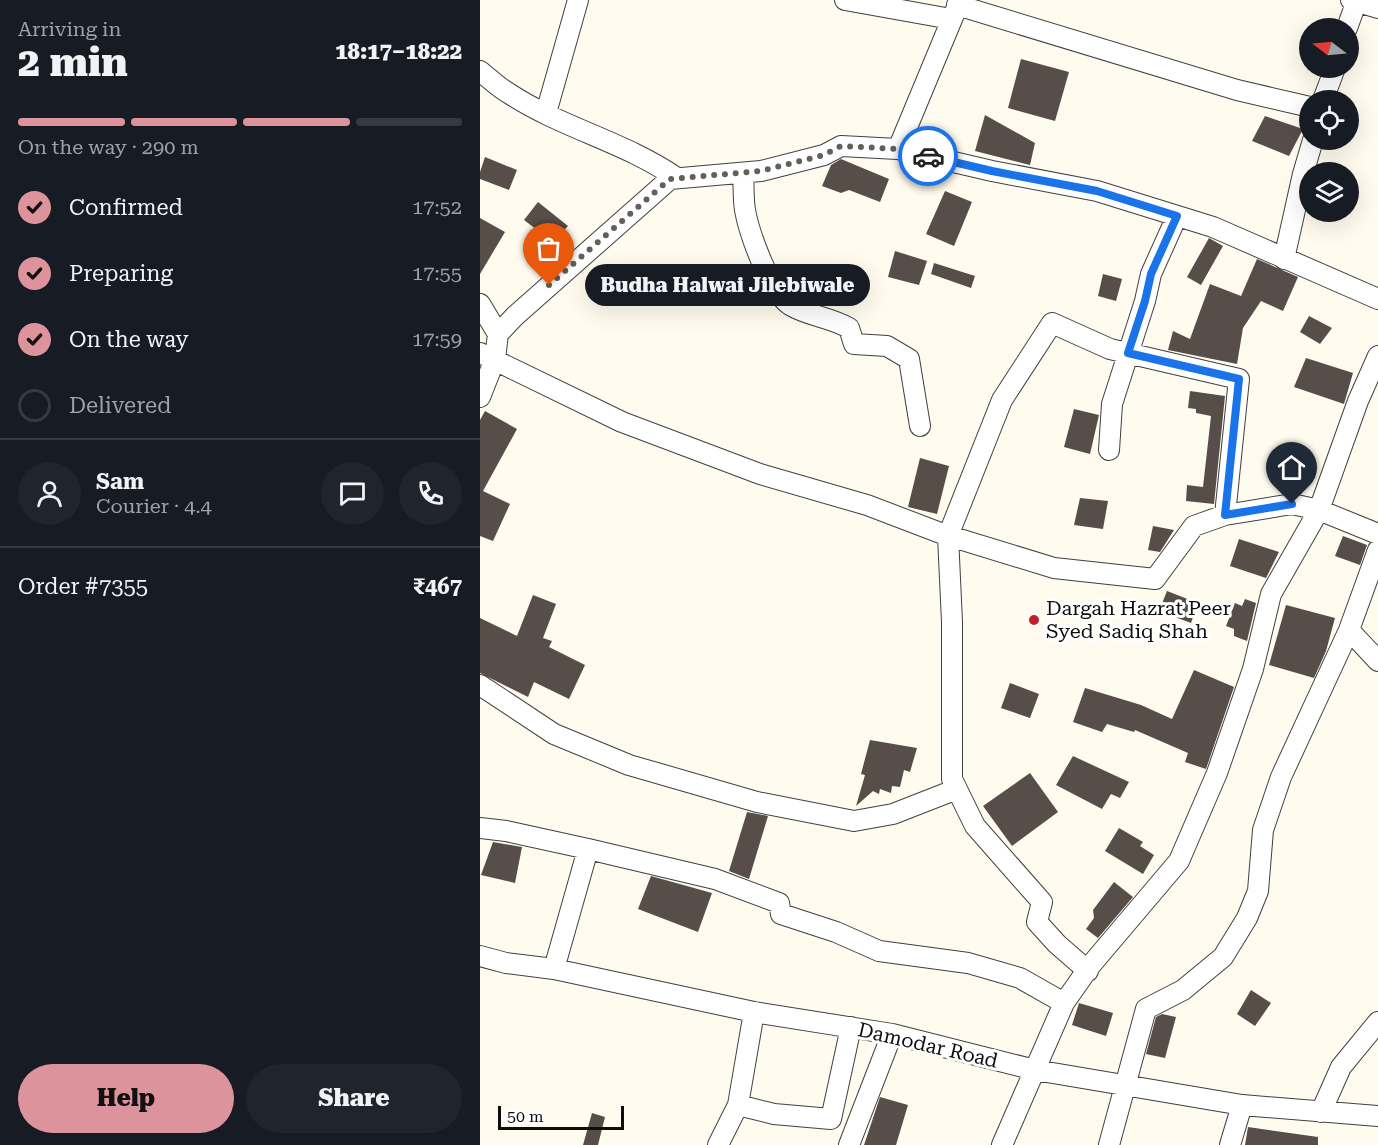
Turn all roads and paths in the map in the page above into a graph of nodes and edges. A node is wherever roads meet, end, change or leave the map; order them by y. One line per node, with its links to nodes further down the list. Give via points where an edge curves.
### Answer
1 (578, 0): 9 (street)
2 (845, 0): 4 (street)
3 (1353, 1): 5 (street); 6 (street)
4 (956, 8): 8 (street, via 1214,84); 10 (street)
5 (1378, 8)
6 (1349, 18)
7 (480, 71): 9 (street, via 509,94)
8 (1299, 104)
9 (546, 113): 13 (street, via 627,149)
10 (898, 149): 12 (street, via 841,146 824,155); 14 (street, via 1097,191)
11 (1309, 150): 15 (street)
12 (743, 173): 13 (street); 23 (street, via 745,210 770,281 787,303 849,328 854,344 887,346 909,359)
13 (677, 178): 18 (street, via 670,179)
14 (1177, 216): 15 (street, via 1213,227); 19 (street, via 1151,274)
15 (1284, 259): 16 (street)
16 (1378, 299)
17 (480, 304): 18 (street)
18 (498, 334): 20 (street)
19 (1128, 353): 24 (street, via 1112,404); 26 (street, via 1239,379); 28 (street, via 1052,323 1002,399)
20 (488, 356): 22 (street); 28 (street, via 622,422 760,474 867,505)
21 (1378, 356): 25 (street)
22 (480, 397)
23 (920, 426)
24 (1109, 450)
25 (1319, 510): 26 (street, via 1292,504); 27 (street); 38 (street, via 1271,594 1253,669 1217,773 1179,861)
26 (1225, 515): 28 (street, via 1194,526 1155,579 1054,568)
27 (1378, 534)
28 (948, 536): 33 (street, via 952,779)
29 (1378, 550): 30 (street)
30 (1349, 630): 31 (street); 45 (street, via 1281,777 1263,830 1258,891 1246,918 1223,957 1183,990 1146,1009)
31 (1378, 661)
32 (480, 685): 33 (street, via 554,734 629,765 757,802 854,821 893,814)
33 (957, 789): 38 (street, via 975,826 1042,902 1038,922)
34 (480, 828): 35 (street)
35 (588, 849): 37 (street); 39 (street, via 732,884 779,903 781,914 879,951 978,966 1020,978)
36 (480, 956): 37 (street, Damodar Road)
37 (554, 969): 40 (street, Damodar Road)
38 (1088, 971): 39 (street)
39 (1064, 1003): 44 (street)
40 (754, 1012): 42 (street, Damodar Road); 46 (street)
41 (1378, 1022): 48 (street, via 1341,1067)
42 (851, 1028): 43 (street, Damodar Road); 50 (street)
43 (892, 1034): 44 (street, Damodar Road); 51 (street)
44 (1035, 1070): 45 (street, Damodar Road); 53 (street)
45 (1124, 1084): 47 (street, Damodar Road); 54 (street)
46 (738, 1105): 50 (street, via 774,1114); 52 (street)
47 (1242, 1106): 48 (street, Damodar Road); 55 (street)
48 (1321, 1112): 49 (street, Damodar Road)
49 (1378, 1116)
50 (831, 1119): 51 (street)
51 (851, 1138)
52 (718, 1145)
53 (1002, 1145)
54 (1109, 1145)
55 (1230, 1145)

